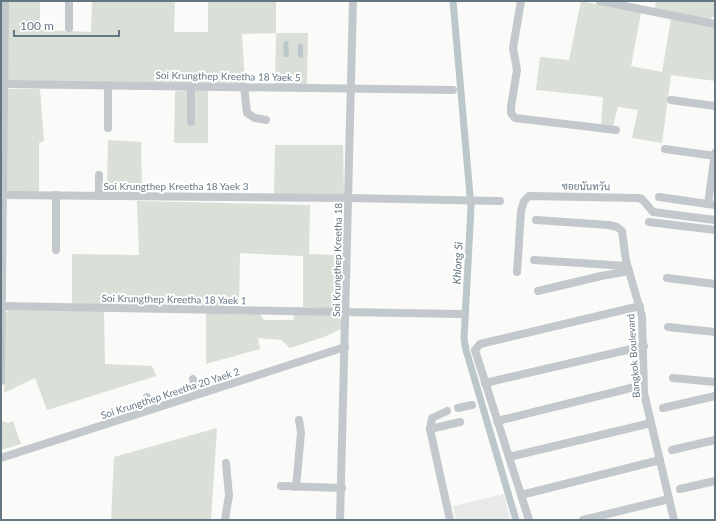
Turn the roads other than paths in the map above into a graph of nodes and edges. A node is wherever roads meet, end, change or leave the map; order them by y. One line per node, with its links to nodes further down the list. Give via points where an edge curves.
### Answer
1 (5, 1): 8 (street)
2 (68, 1): 7 (street)
3 (353, 1): 12 (street, Soi Krungthep Kreetha 18)
4 (521, 1): 19 (street, via 513,48 517,70 510,107 512,116)
5 (600, 1): 6 (street)
6 (715, 24)
7 (68, 28)
8 (2, 84): 9 (street, Soi Krungthep Kreetha 18 Yaek 5); 24 (street)
9 (108, 85): 10 (street, Soi Krungthep Kreetha 18 Yaek 5); 18 (street)
10 (191, 86): 11 (street, Soi Krungthep Kreetha 18 Yaek 5); 17 (street)
11 (244, 87): 12 (street, Soi Krungthep Kreetha 18 Yaek 5); 16 (street, via 247,113)
12 (351, 88): 13 (street, Soi Krungthep Kreetha 18 Yaek 5); 28 (street, Soi Krungthep Kreetha 18)
13 (453, 90)
14 (671, 100): 15 (street)
15 (715, 106)
16 (266, 120)
17 (191, 122)
18 (108, 128)
19 (616, 130)
20 (665, 149): 22 (street)
21 (715, 153): 22 (street)
22 (715, 156): 30 (street)
23 (98, 175): 26 (street)
24 (2, 195): 25 (street, Soi Krungthep Kreetha 18 Yaek 3); 42 (street)
25 (56, 195): 26 (street, Soi Krungthep Kreetha 18 Yaek 3); 35 (street)
26 (99, 196): 28 (street, Soi Krungthep Kreetha 18 Yaek 3)
27 (659, 197): 30 (street)
28 (348, 198): 29 (street, Soi Krungthep Kreetha 18 Yaek 3); 44 (street, Soi Krungthep Kreetha 18)
29 (500, 202)
30 (711, 204)
31 (536, 220): 37 (street, Bangkok Boulevard, via 617,227 622,231 624,238)
32 (715, 220): 38 (street, ซอยนันทวัน, via 653,212 638,198 529,196 524,201 521,211)
33 (649, 222): 34 (street)
34 (715, 230)
35 (56, 250)
36 (534, 260): 37 (street)
37 (628, 268): 41 (street); 43 (street, Bangkok Boulevard)
38 (517, 272)
39 (667, 278): 40 (street)
40 (715, 284)
41 (538, 291)
42 (2, 306): 44 (street, Soi Krungthep Kreetha 18 Yaek 1); 52 (street)
43 (640, 306): 48 (street, Bangkok Boulevard); 54 (street, via 480,344 475,354)
44 (346, 311): 45 (street, Soi Krungthep Kreetha 18 Yaek 1); 49 (street, Soi Krungthep Kreetha 18)
45 (461, 314)
46 (668, 327): 47 (street)
47 (715, 332)
48 (644, 346): 54 (street); 55 (street, Bangkok Boulevard)
49 (345, 347): 56 (street, Soi Krungthep Kreetha 20 Yaek 2); 78 (street, Soi Krungthep Kreetha 18)
50 (673, 378): 53 (street)
51 (193, 379): 56 (street)
52 (1, 381)
53 (715, 382)
54 (485, 383): 65 (street)
55 (643, 385): 65 (street); 67 (street, Bangkok Boulevard)
56 (198, 394): 62 (street, Soi Krungthep Kreetha 20 Yaek 2)
57 (715, 396): 61 (street)
58 (147, 397): 62 (street)
59 (472, 405): 60 (street)
60 (458, 408)
61 (663, 408)
62 (151, 409): 72 (street, Soi Krungthep Kreetha 20 Yaek 2)
63 (447, 411): 68 (street, via 432,418)
64 (299, 420): 77 (street, via 301,433)
65 (497, 421): 71 (street)
66 (460, 422): 68 (street)
67 (651, 423): 71 (street); 73 (street, Bangkok Boulevard)
68 (430, 430): 84 (street)
69 (715, 440): 70 (street)
70 (672, 450)
71 (509, 457): 80 (street)
72 (1, 458)
73 (660, 460): 80 (street); 81 (street, Bangkok Boulevard)
74 (226, 463): 82 (street, via 229,495)
75 (715, 481): 79 (street)
76 (281, 486): 77 (street)
77 (296, 487): 78 (street)
78 (342, 488): 83 (street, Soi Krungthep Kreetha 18)
79 (680, 489)
80 (521, 495): 85 (street)
81 (669, 499): 86 (street); 87 (street, Bangkok Boulevard)
82 (225, 520)
83 (340, 520)
84 (450, 520)
85 (529, 520)
86 (583, 520)
87 (674, 520)

